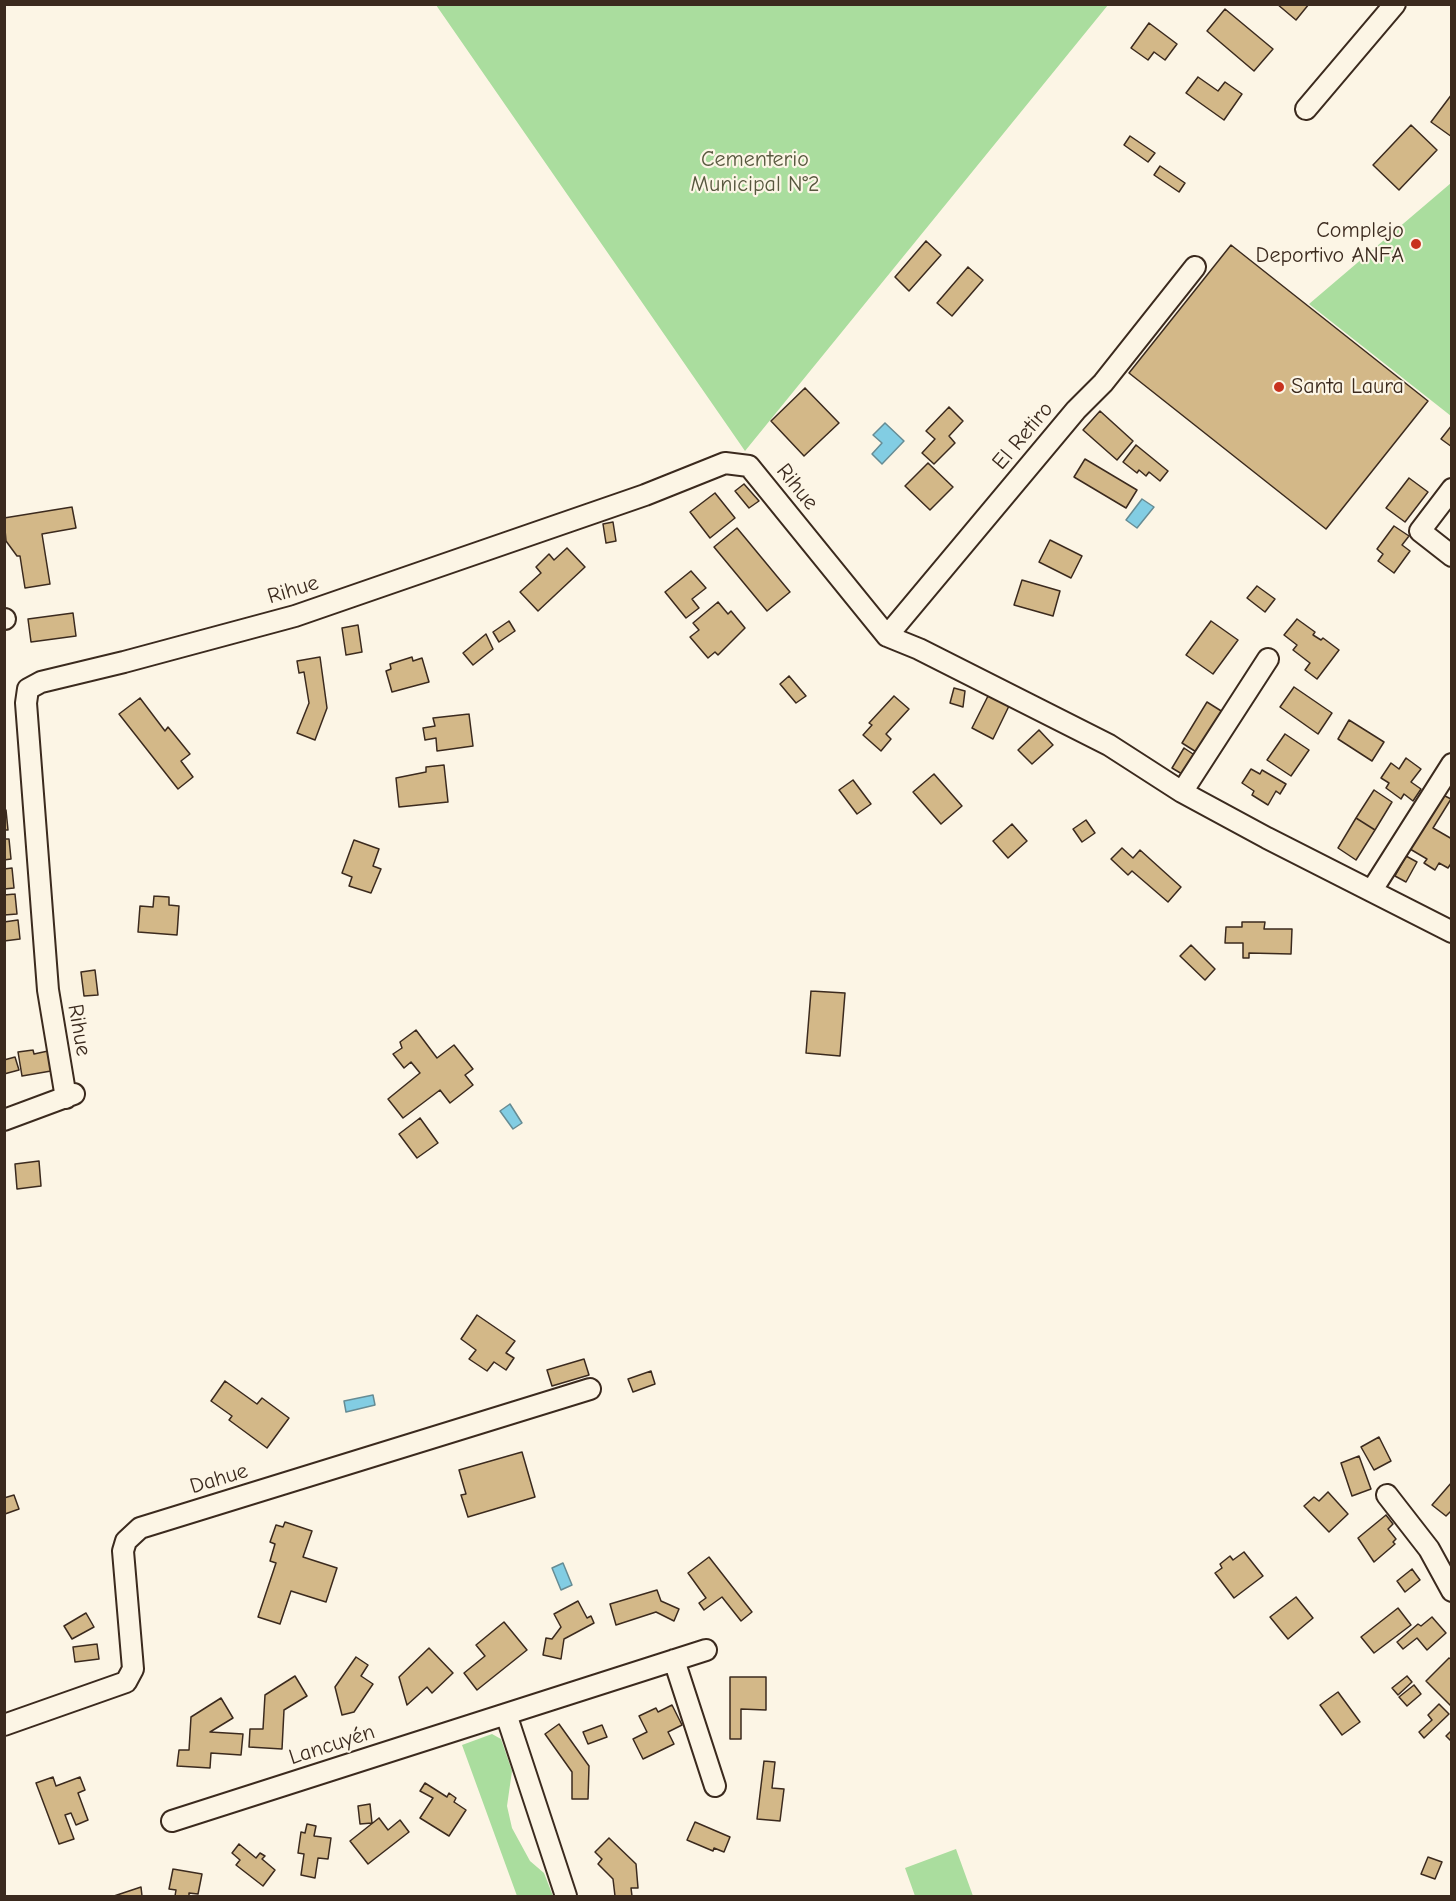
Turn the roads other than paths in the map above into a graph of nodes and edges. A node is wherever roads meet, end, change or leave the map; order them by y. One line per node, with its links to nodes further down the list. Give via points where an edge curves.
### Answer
1 (1395, 4): 2 (street)
2 (1306, 109)
3 (1196, 267): 6 (street, El Retiro, via 1103,383 1076,410)
4 (1452, 489): 5 (street, via 1420,531)
5 (1452, 556)
6 (887, 636): 9 (street, via 1108,745); 12 (street, Rihue, via 749,466 724,463 645,495 295,616 41,682 28,689 48,990 70,1096)
7 (1268, 659): 9 (street)
8 (1452, 764): 10 (street)
9 (1182, 792): 10 (street)
10 (1372, 890): 11 (street)
11 (1452, 932)
12 (4, 1120)
13 (590, 1389): 19 (street, Dahue, via 140,1528 126,1541 123,1551 133,1669 126,1682)
14 (1387, 1495): 15 (street, via 1429,1549)
15 (1452, 1591)
16 (706, 1650): 17 (street, Lancuyén)
17 (674, 1660): 18 (street, Lancuyén); 20 (street)
18 (506, 1714): 21 (street, Lancuyén); 22 (street)
19 (4, 1725)
20 (715, 1786)
21 (172, 1821)
22 (566, 1896)

